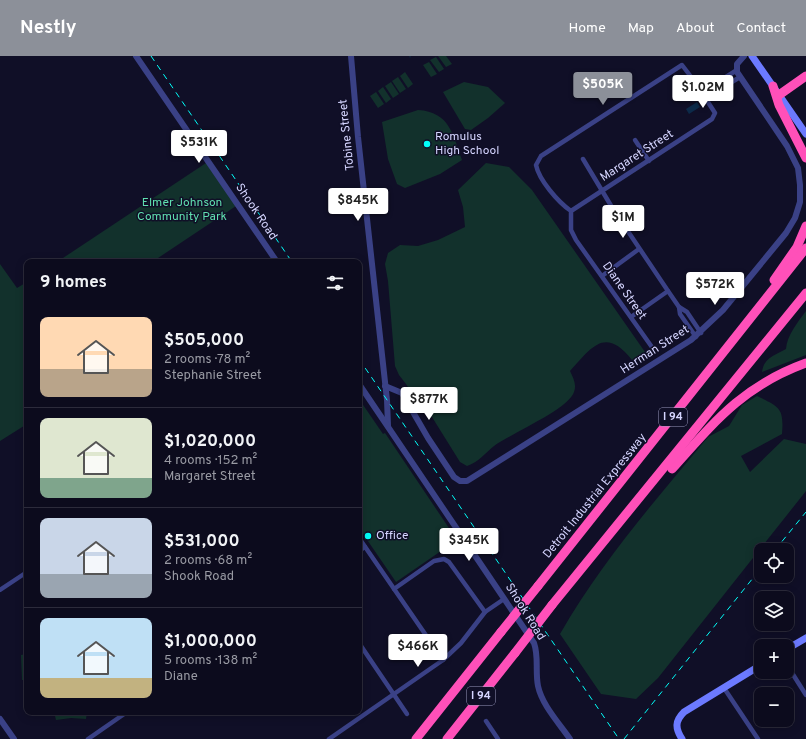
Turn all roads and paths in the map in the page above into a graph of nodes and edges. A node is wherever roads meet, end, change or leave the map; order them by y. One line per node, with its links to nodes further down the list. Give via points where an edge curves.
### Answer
1 (136, 56): 20 (street, Shook Road)
2 (350, 56): 29 (street, Tobine Street)
3 (744, 56): 5 (street, via 738,62)
4 (752, 56): 7 (main road)
5 (738, 74): 8 (street); 8 (street); 25 (street, Herman Street, via 793,156 800,179 800,202 786,234 723,310)
6 (806, 76): 9 (highway)
7 (773, 86): 9 (main road); 12 (highway, via 779,105)
8 (704, 95): 14 (street, Margaret Street, via 715,113 712,120); 16 (street, via 682,65 537,161 537,169 548,188 562,205)
9 (779, 95): 10 (main road)
10 (806, 134)
11 (635, 140): 14 (street)
12 (806, 158)
13 (583, 159): 15 (street)
14 (649, 161): 15 (street, Margaret Street)
15 (602, 190): 16 (street, Margaret Street); 19 (street)
16 (571, 211): 21 (street, Diane Street, via 573,234)
17 (806, 226): 27 (highway, via 797,247 737,330)
18 (806, 248): 27 (highway, Detroit Industrial Expressway / I 94)
19 (639, 249): 21 (street); 22 (street)
20 (275, 259)
21 (602, 276): 24 (street, Diane Street)
22 (668, 291): 24 (street); 25 (street, via 679,307 687,312)
23 (806, 293): 39 (highway, I 94)
24 (631, 317): 26 (street, Diane Street)
25 (698, 334): 29 (street, Herman Street, via 468,481 460,481 454,476 402,393)
26 (654, 350)
27 (723, 354): 57 (highway, Detroit Industrial Expressway / I 94, bridge)
28 (806, 363): 39 (highway, via 784,371 757,386 718,417 634,510 558,606)
29 (385, 386): 31 (street, Tobine Street)
30 (362, 388): 31 (street, Shook Road)
31 (388, 427): 38 (street, Shook Road)
32 (362, 542): 33 (street)
33 (365, 547): 34 (street); 36 (street)
34 (362, 549)
35 (24, 574): 37 (street)
36 (394, 589): 40 (street, via 434,560 442,558 449,562); 44 (street)
37 (0, 590)
38 (504, 599): 40 (street); 60 (street, Shook Road, via 534,643 537,656 536,677 541,695)
39 (552, 606): 58 (highway, I 94, bridge)
40 (485, 612): 44 (street, via 461,643)
41 (806, 638): 42 (main road)
42 (794, 645)
43 (362, 647): 48 (street)
44 (443, 660): 48 (street)
45 (754, 669): 47 (main road)
46 (794, 676): 49 (street)
47 (724, 688): 61 (main road, via 680,716 677,729); 62 (street)
48 (394, 694): 50 (street); 56 (street)
49 (806, 695)
50 (407, 714)
51 (122, 715): 55 (street)
52 (0, 719): 54 (street)
53 (486, 721): 59 (street)
54 (14, 739)
55 (88, 739)
56 (329, 739)
57 (416, 739)
58 (447, 739)
59 (498, 739)
60 (570, 739)
61 (682, 739)
62 (758, 739)

